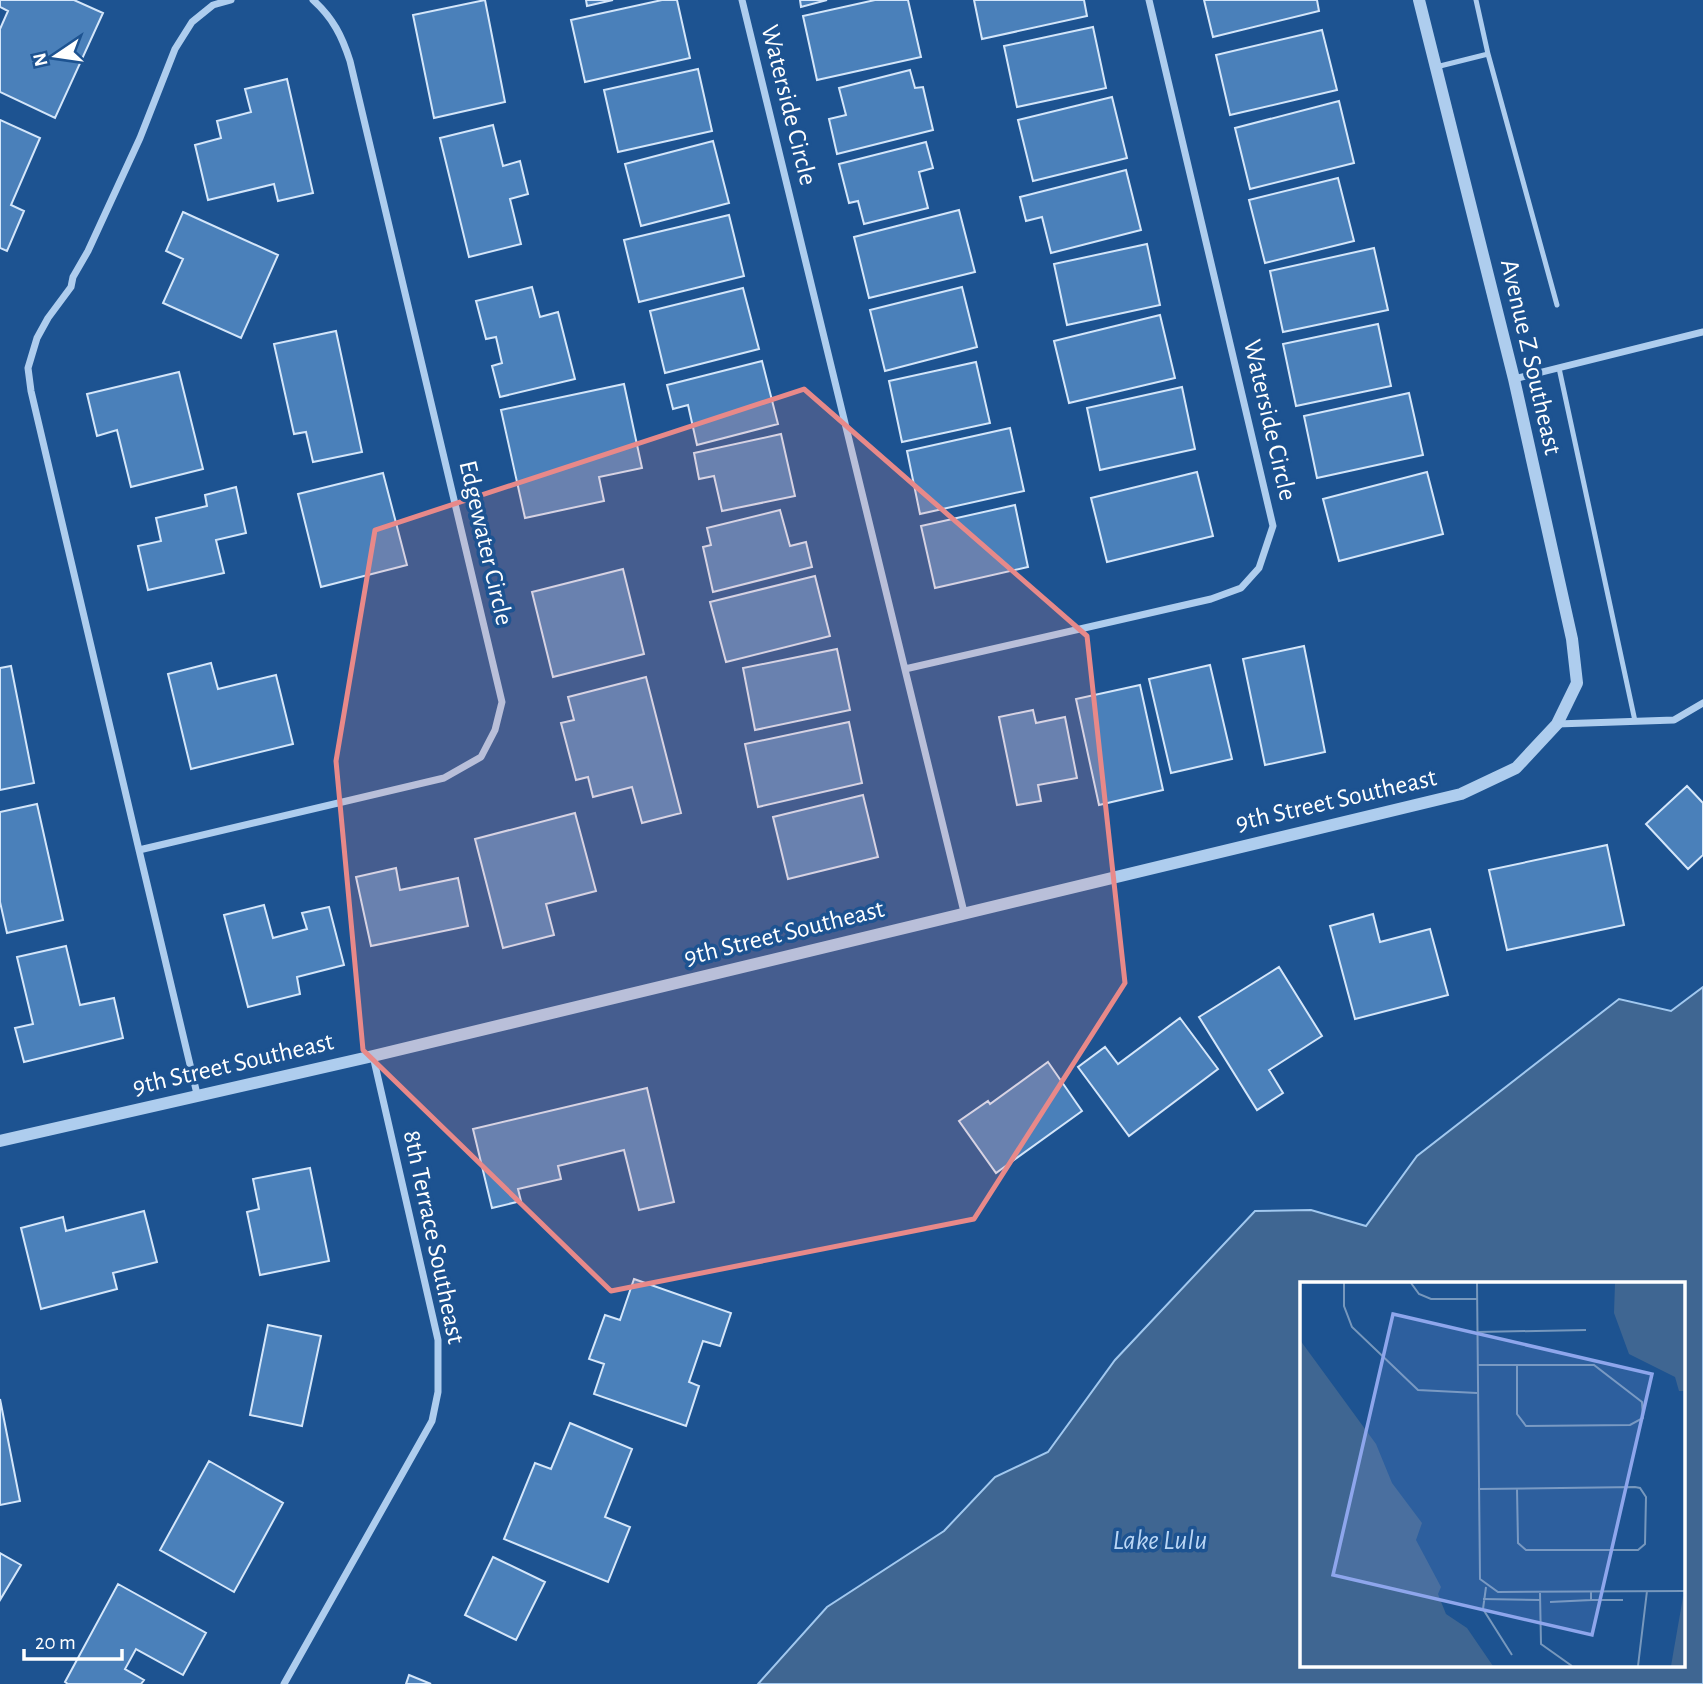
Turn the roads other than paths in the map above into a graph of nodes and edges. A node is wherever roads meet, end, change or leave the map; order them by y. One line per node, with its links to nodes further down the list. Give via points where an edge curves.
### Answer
1 (231, 0): 17 (street, via 213,5 192,22 174,49 134,151 71,287 37,338 28,368)
2 (313, 0): 17 (street, Edgewater Circle, via 329,14 350,61 502,702 481,757 444,778)
3 (742, 0): 13 (street, Waterside Circle)
4 (1149, 0): 13 (street, Waterside Circle, via 1273,526 1259,568 1241,589 1212,599)
5 (1419, 0): 8 (street, Avenue Z Southeast)
6 (1476, 0): 7 (lane)
7 (1488, 54): 8 (lane); 9 (lane)
8 (1436, 67): 12 (street, Avenue Z Southeast)
9 (1557, 305)
10 (1703, 332): 11 (street)
11 (1559, 368): 12 (street); 15 (lane)
12 (1514, 379): 16 (street, Avenue Z Southeast, via 1572,639 1577,683)
13 (905, 670): 18 (street, Waterside Circle)
14 (1703, 703): 15 (street, via 1674,720)
15 (1635, 721): 16 (street)
16 (1557, 724): 18 (street, 9th Street Southeast, via 1516,768 1461,794)
17 (139, 850): 20 (street)
18 (964, 912): 19 (street, 9th Street Southeast)
19 (373, 1056): 20 (street, 9th Street Southeast); 22 (street, 8th Terrace Southeast, via 438,1340 438,1392 432,1421)
20 (197, 1094): 21 (street, 9th Street Southeast)
21 (0, 1141)
22 (284, 1684)

